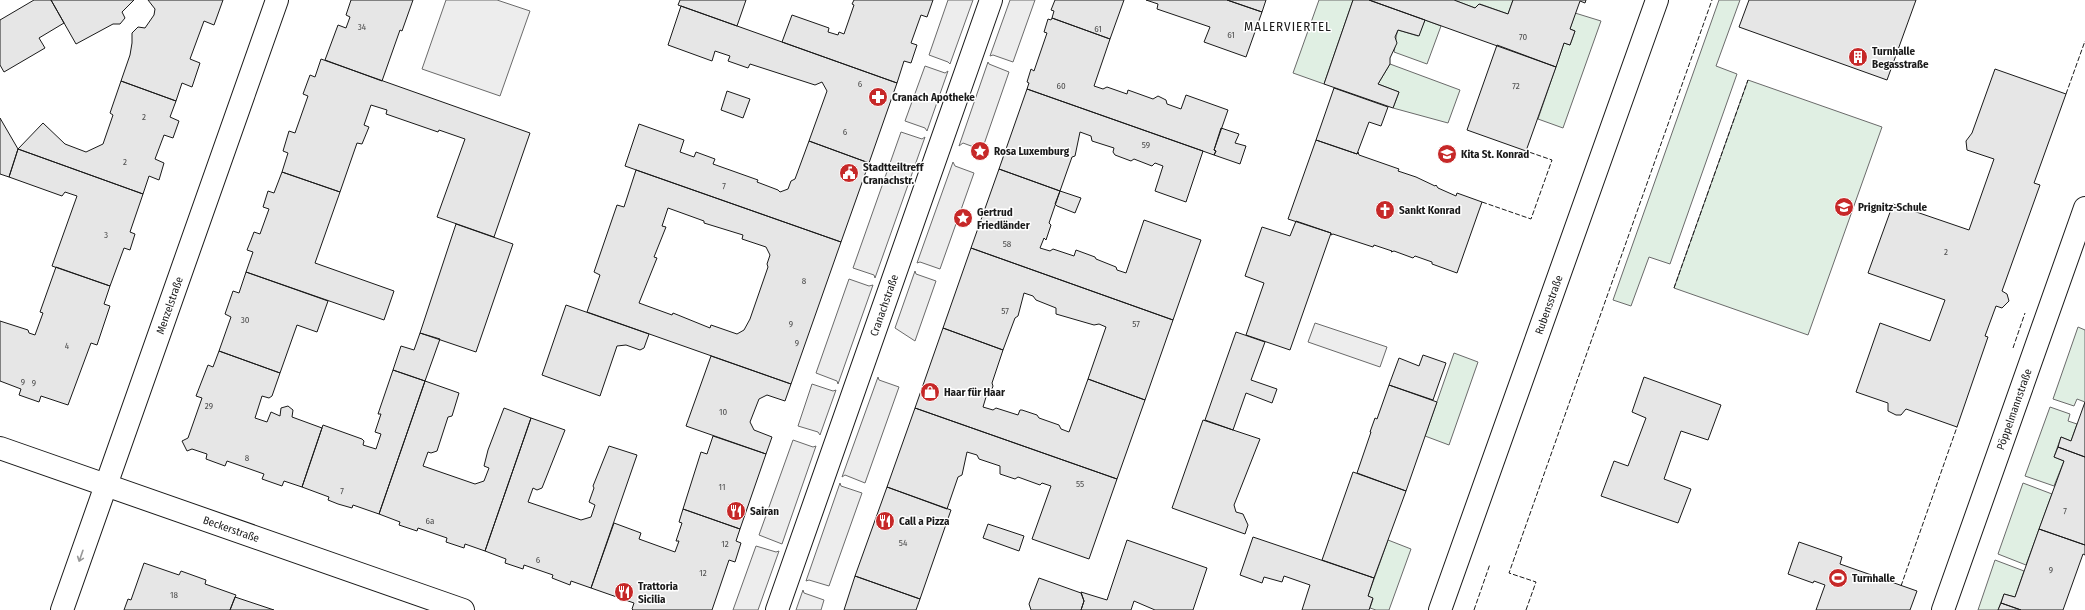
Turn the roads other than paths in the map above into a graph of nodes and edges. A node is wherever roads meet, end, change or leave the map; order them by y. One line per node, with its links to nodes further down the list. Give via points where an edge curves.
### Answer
1 (276, 0): 6 (street, Menzelstraße)
2 (991, 0): 9 (street, Cranachstraße)
3 (1657, 0): 10 (street, Rubensstraße)
4 (2085, 208): 11 (street, Pöppelmannstraße)
5 (0, 448): 6 (street, Beckerstraße)
6 (106, 485): 7 (street, Menzelstraße, one-way to 7); 8 (street, Beckerstraße)
7 (62, 610)
8 (463, 610)
9 (777, 610)
10 (1440, 610)
11 (1943, 610)

